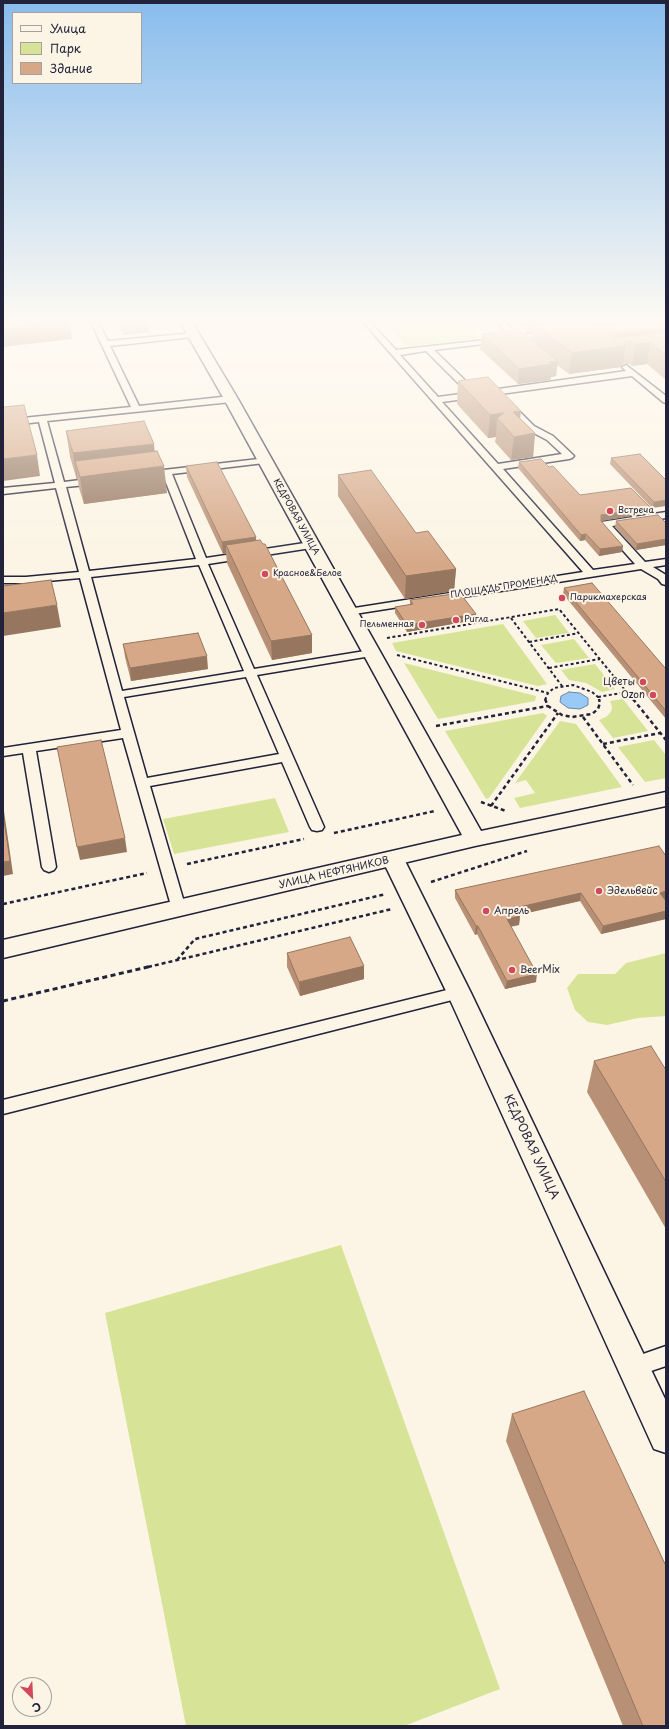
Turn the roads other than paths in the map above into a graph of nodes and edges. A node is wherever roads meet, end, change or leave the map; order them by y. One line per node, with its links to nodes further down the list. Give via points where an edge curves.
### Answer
1 (133, 403): 6 (lane)
2 (196, 403): 6 (lane)
3 (233, 403): 9 (street, КЕДРОВАЯ УЛИЦА)
4 (438, 403): 10 (lane)
5 (505, 403): 10 (lane, via 531,428 550,438 569,456)
6 (136, 409): 7 (lane)
7 (42, 418): 8 (lane); 14 (lane)
8 (3, 422)
9 (264, 460): 11 (lane); 17 (street, КЕДРОВАЯ УЛИЦА)
10 (496, 467): 23 (lane)
11 (166, 472): 12 (lane); 18 (lane)
12 (151, 474)
13 (106, 480): 14 (lane)
14 (60, 486): 15 (lane); 22 (lane)
15 (3, 491)
16 (666, 515): 20 (lane, via 604,524)
17 (311, 545): 18 (lane); 26 (street, КЕДРОВАЯ УЛИЦА)
18 (202, 561): 22 (lane); 28 (lane)
19 (666, 562): 20 (lane, ПЛОЩАДЬ ПРОМЕНАД)
20 (643, 566): 23 (lane, ПЛОЩАДЬ ПРОМЕНАД); 24 (lane)
21 (666, 566): 24 (lane)
22 (84, 574): 25 (lane); 29 (lane)
23 (590, 574): 26 (lane, ПЛОЩАДЬ ПРОМЕНАД)
24 (664, 579)
25 (3, 580)
26 (348, 612): 27 (street, КЕДРОВАЯ УЛИЦА)
27 (371, 653): 28 (lane); 37 (street, КЕДРОВАЯ УЛИЦА)
28 (251, 673): 29 (lane); 33 (lane)
29 (117, 695): 30 (lane)
30 (128, 733): 31 (lane); 34 (lane)
31 (29, 748): 32 (lane); 39 (lane)
32 (3, 752)
33 (287, 757): 34 (lane); 36 (lane)
34 (142, 783): 40 (lane)
35 (666, 799): 37 (street, УЛИЦА НЕФТЯНИКОВ)
36 (317, 827)
37 (475, 839): 38 (street, УЛИЦА НЕФТЯНИКОВ)
38 (393, 859): 40 (street, УЛИЦА НЕФТЯНИКОВ); 42 (street, КЕДРОВАЯ УЛИЦА, via 420,894)
39 (49, 867)
40 (179, 909): 41 (street, УЛИЦА НЕФТЯНИКОВ)
41 (3, 949)
42 (459, 992): 43 (lane); 45 (street, КЕДРОВАЯ УЛИЦА)
43 (3, 1107)
44 (666, 1356): 45 (lane)
45 (633, 1367): 46 (street, КЕДРОВАЯ УЛИЦА)
46 (666, 1437)

